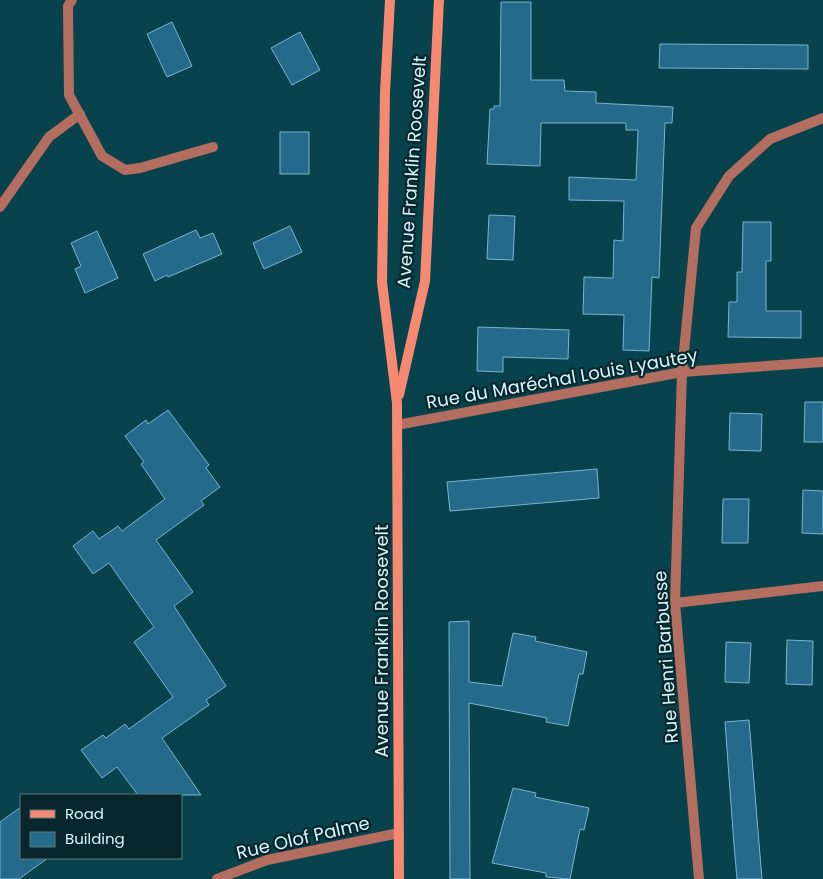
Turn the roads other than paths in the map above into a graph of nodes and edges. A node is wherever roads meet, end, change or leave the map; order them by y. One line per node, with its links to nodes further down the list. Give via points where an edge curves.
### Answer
1 (72, 0): 4 (street, via 68,6 69,95)
2 (390, 0): 10 (street, Avenue Franklin Roosevelt, via 382,282)
3 (439, 0): 10 (street, Avenue Franklin Roosevelt, via 424,281)
4 (80, 114): 6 (street, via 102,156 126,170); 7 (street, via 49,137)
5 (823, 118): 9 (street, Rue Henri Barbusse, via 770,139 729,176 696,228)
6 (213, 147)
7 (0, 207)
8 (823, 362): 9 (street, Rue du Maréchal Louis Lyautey)
9 (682, 372): 11 (street, Rue du Maréchal Louis Lyautey); 13 (street, Rue Henri Barbusse)
10 (397, 403): 11 (street, Avenue Franklin Roosevelt)
11 (397, 426): 14 (street, Avenue Franklin Roosevelt)
12 (823, 586): 13 (street)
13 (675, 603): 17 (street, Rue Henri Barbusse)
14 (399, 833): 15 (street, Rue Olof Palme, via 267,860); 16 (street, Avenue Franklin Roosevelt)
15 (217, 879)
16 (399, 879)
17 (699, 879)

